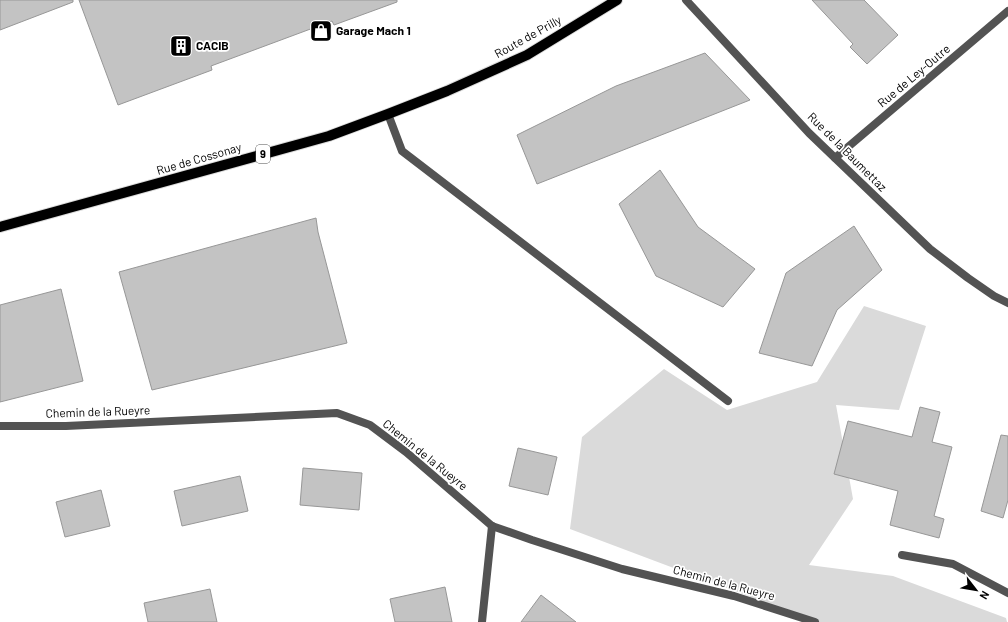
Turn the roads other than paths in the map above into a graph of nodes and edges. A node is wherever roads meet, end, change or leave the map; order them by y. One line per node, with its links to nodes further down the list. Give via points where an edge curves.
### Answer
1 (617, 0): 4 (main road, Route de Prilly / 9, via 527,55)
2 (686, 0): 6 (street, Rue de la Baumettaz)
3 (1008, 11): 6 (street, Rue de Ley-Outre)
4 (447, 91): 5 (main road, Rue de Cossonay / 9)
5 (388, 114): 7 (main road, Rue de Cossonay / 9, via 329,136); 9 (street, via 402,151)
6 (835, 158): 8 (street, Rue de la Baumettaz, via 930,250 994,296)
7 (0, 227)
8 (1008, 303)
9 (728, 401)
10 (0, 426): 11 (street, Chemin de la Rueyre, via 337,413 370,425 406,452)
11 (492, 526): 14 (street); 15 (street, Chemin de la Rueyre, via 622,569 734,596)
12 (902, 555): 13 (street, via 953,564)
13 (1008, 593)
14 (482, 622)
15 (815, 622)

